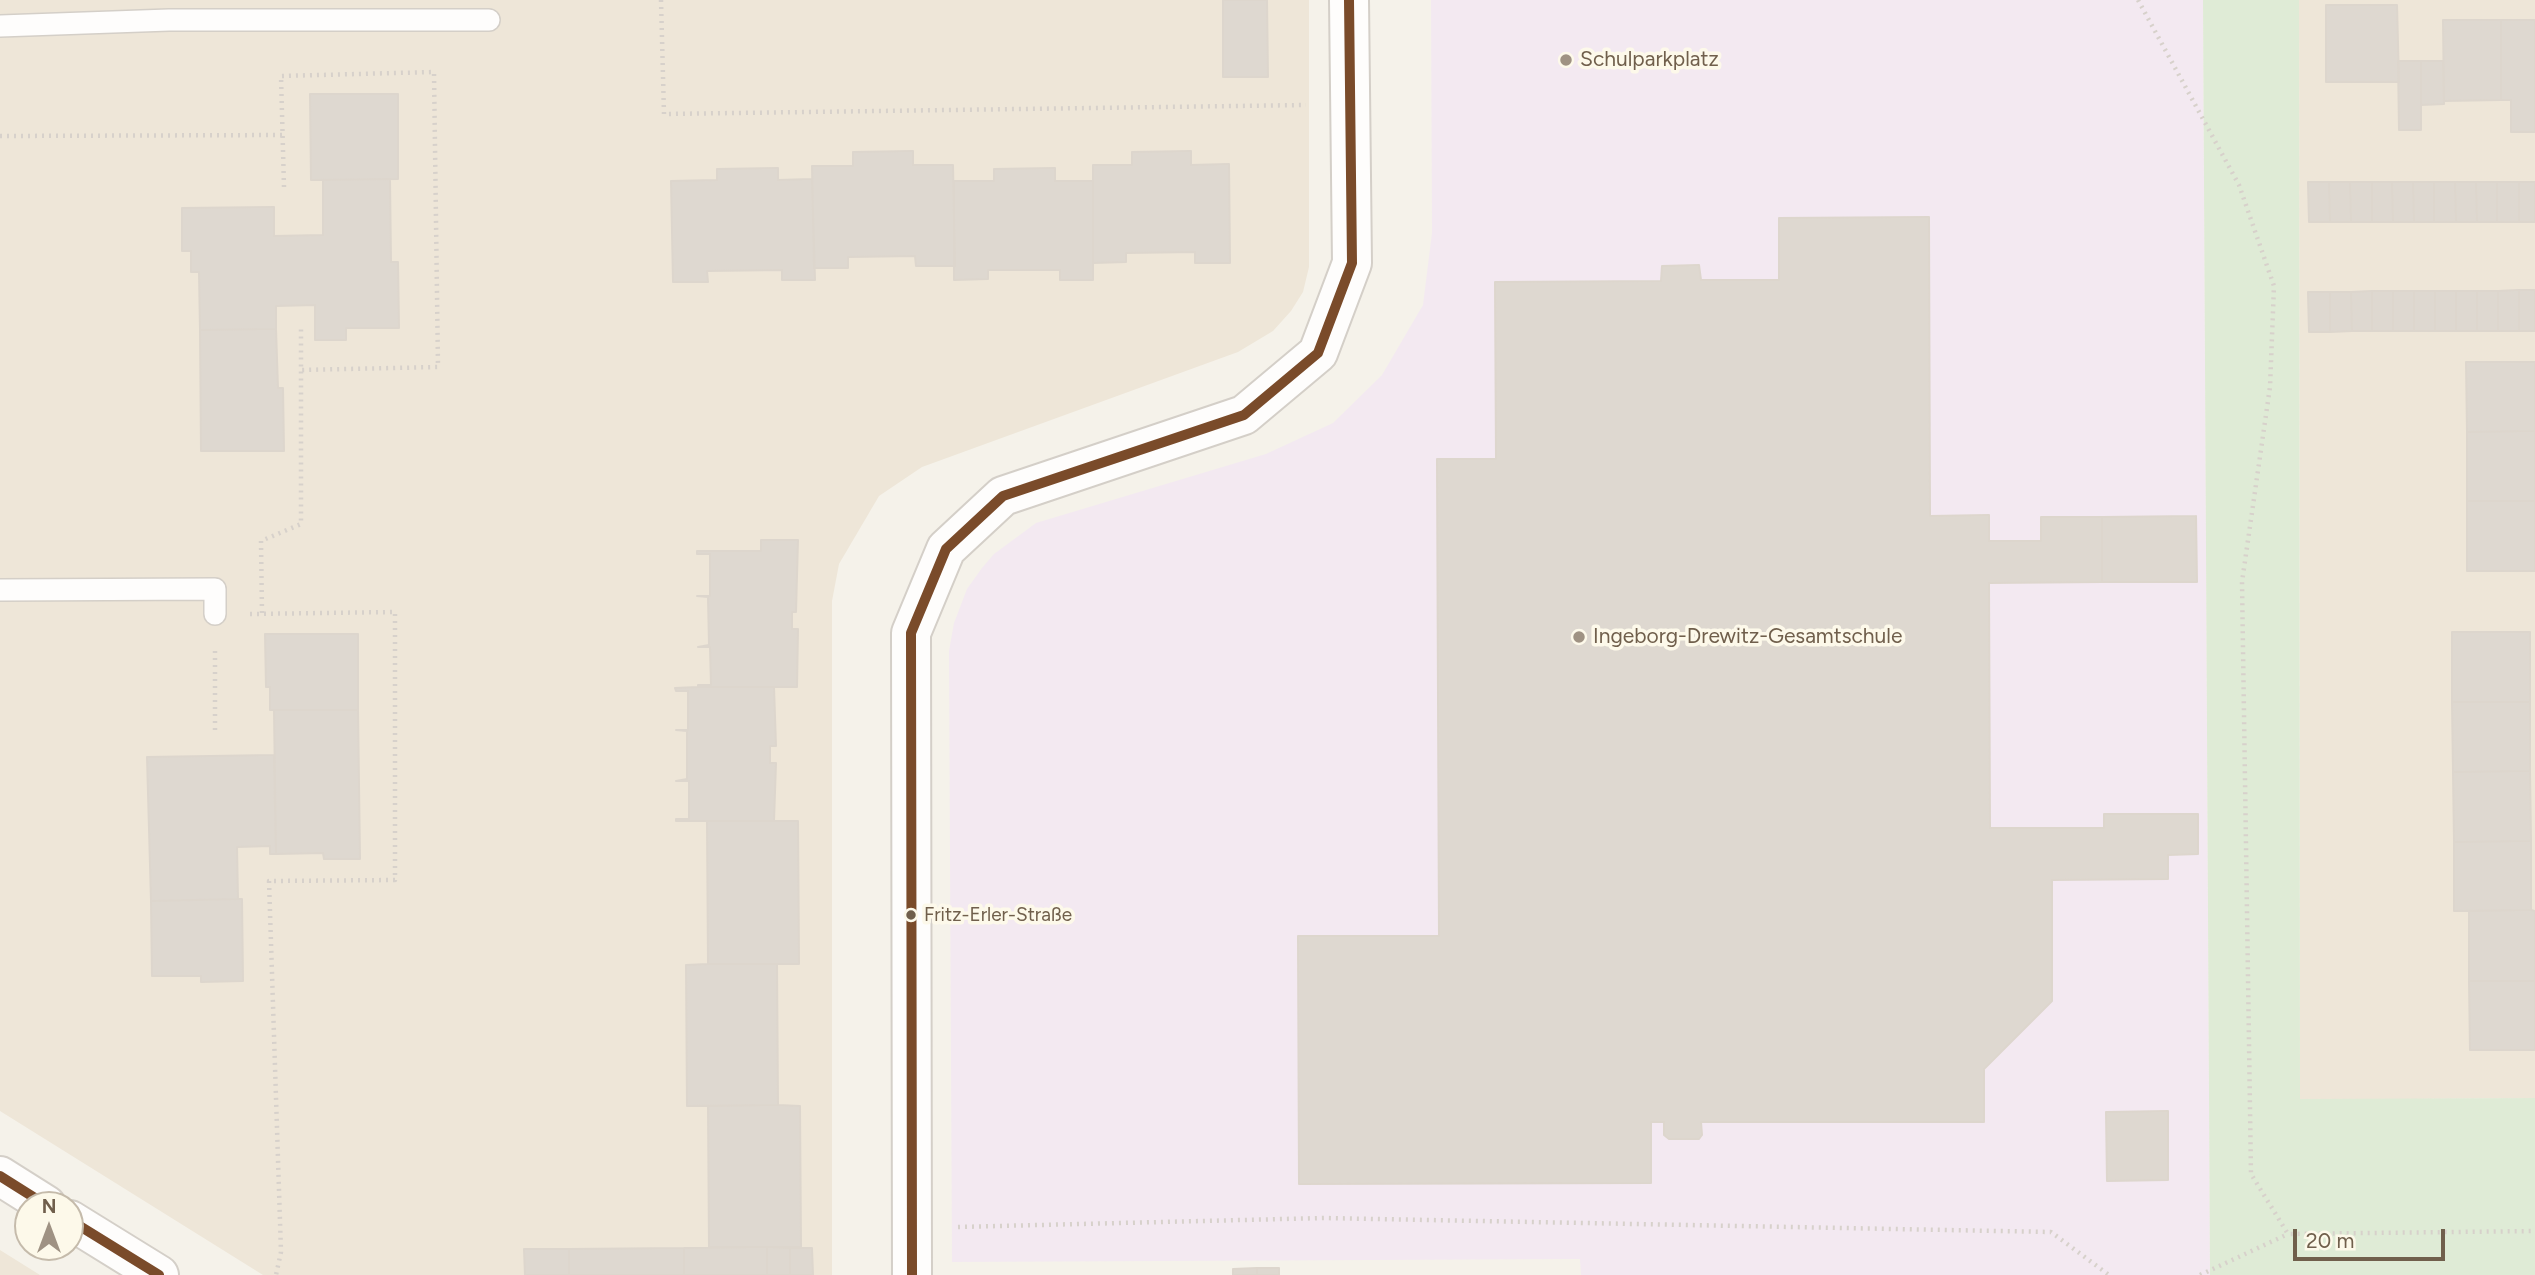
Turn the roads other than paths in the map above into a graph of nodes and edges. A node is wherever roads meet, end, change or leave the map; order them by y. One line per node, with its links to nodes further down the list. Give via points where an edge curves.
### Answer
1 (1349, 0): 10 (street, via 1352,263 1318,353 1244,415 1003,496 946,549 911,633)
2 (489, 20): 3 (lane, via 169,20)
3 (0, 26)
4 (0, 590): 5 (lane, via 215,589)
5 (215, 614)
6 (2, 1182): 7 (street)
7 (19, 1191)
8 (84, 1229): 9 (street)
9 (159, 1275)
10 (912, 1275)

